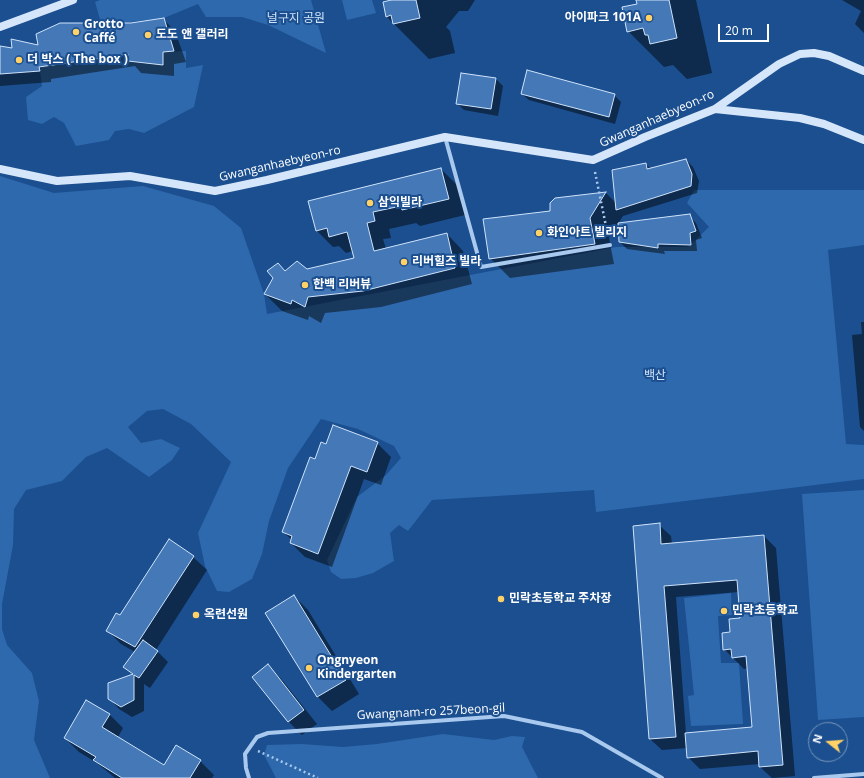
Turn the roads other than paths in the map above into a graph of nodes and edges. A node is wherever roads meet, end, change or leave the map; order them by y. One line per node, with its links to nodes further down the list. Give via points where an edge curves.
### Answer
1 (73, 0): 2 (street)
2 (0, 27)
3 (862, 69): 4 (street, Gwanganhaebyeon-ro, via 829,56 800,54 779,64)
4 (715, 109): 5 (street, Gwanganhaebyeon-ro, via 645,136 593,160); 6 (street, via 800,118 824,124)
5 (445, 137): 7 (street, Gwanganhaebyeon-ro, via 215,191 130,176 57,181); 8 (street, via 481,267)
6 (864, 140)
7 (0, 169)
8 (610, 245)
9 (864, 774): 12 (street)
10 (249, 778): 11 (street, Gwangnam-ro 257beon-gil, via 245,754 257,737 268,733 504,716 582,732)
11 (662, 778)
12 (814, 778)

